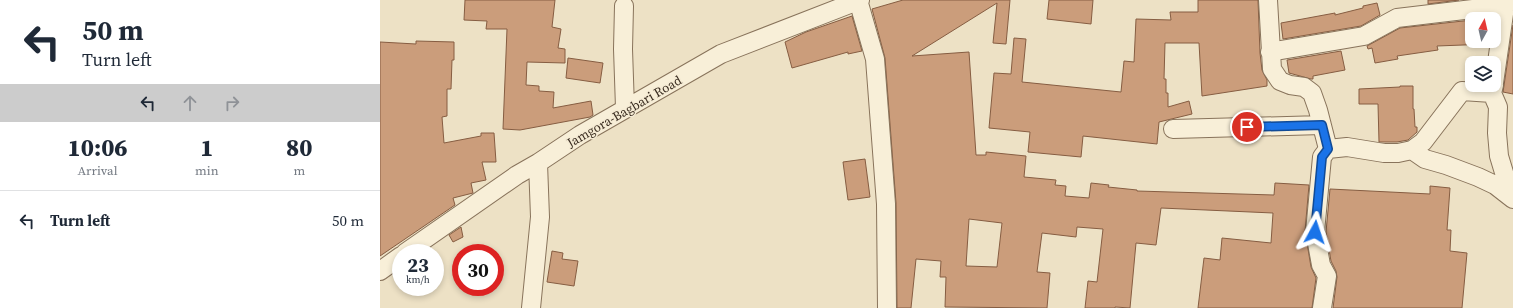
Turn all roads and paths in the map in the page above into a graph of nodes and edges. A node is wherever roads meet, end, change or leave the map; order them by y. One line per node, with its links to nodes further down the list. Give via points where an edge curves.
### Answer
1 (859, 0): 9 (street, Jamgora-Bagbari Road, via 721,54); 20 (street, via 875,59 886,204)
2 (1268, 0): 5 (street)
3 (1506, 2): 5 (street, via 1397,18 1364,36); 6 (street)
4 (624, 6): 9 (street)
5 (1270, 52): 10 (street, via 1272,69 1280,81 1304,87 1312,94)
6 (1498, 56)
7 (1465, 91): 13 (street, via 1462,91 1423,142)
8 (1494, 92): 15 (street, via 1498,107 1499,156)
9 (625, 108): 14 (street, Jamgora-Bagbari Road)
10 (1322, 125): 11 (street); 12 (street)
11 (1173, 129)
12 (1328, 149): 13 (street, via 1347,147 1398,154); 21 (street, via 1322,157 1315,232 1321,265 1327,276)
13 (1412, 150): 15 (street, via 1425,159 1478,177)
14 (538, 163): 16 (street, Jamgora-Bagbari Road); 19 (street, via 540,218)
15 (1509, 196)
16 (418, 244)
17 (392, 262): 18 (street)
18 (380, 270)
19 (531, 308)
20 (886, 308)
21 (1322, 308)

